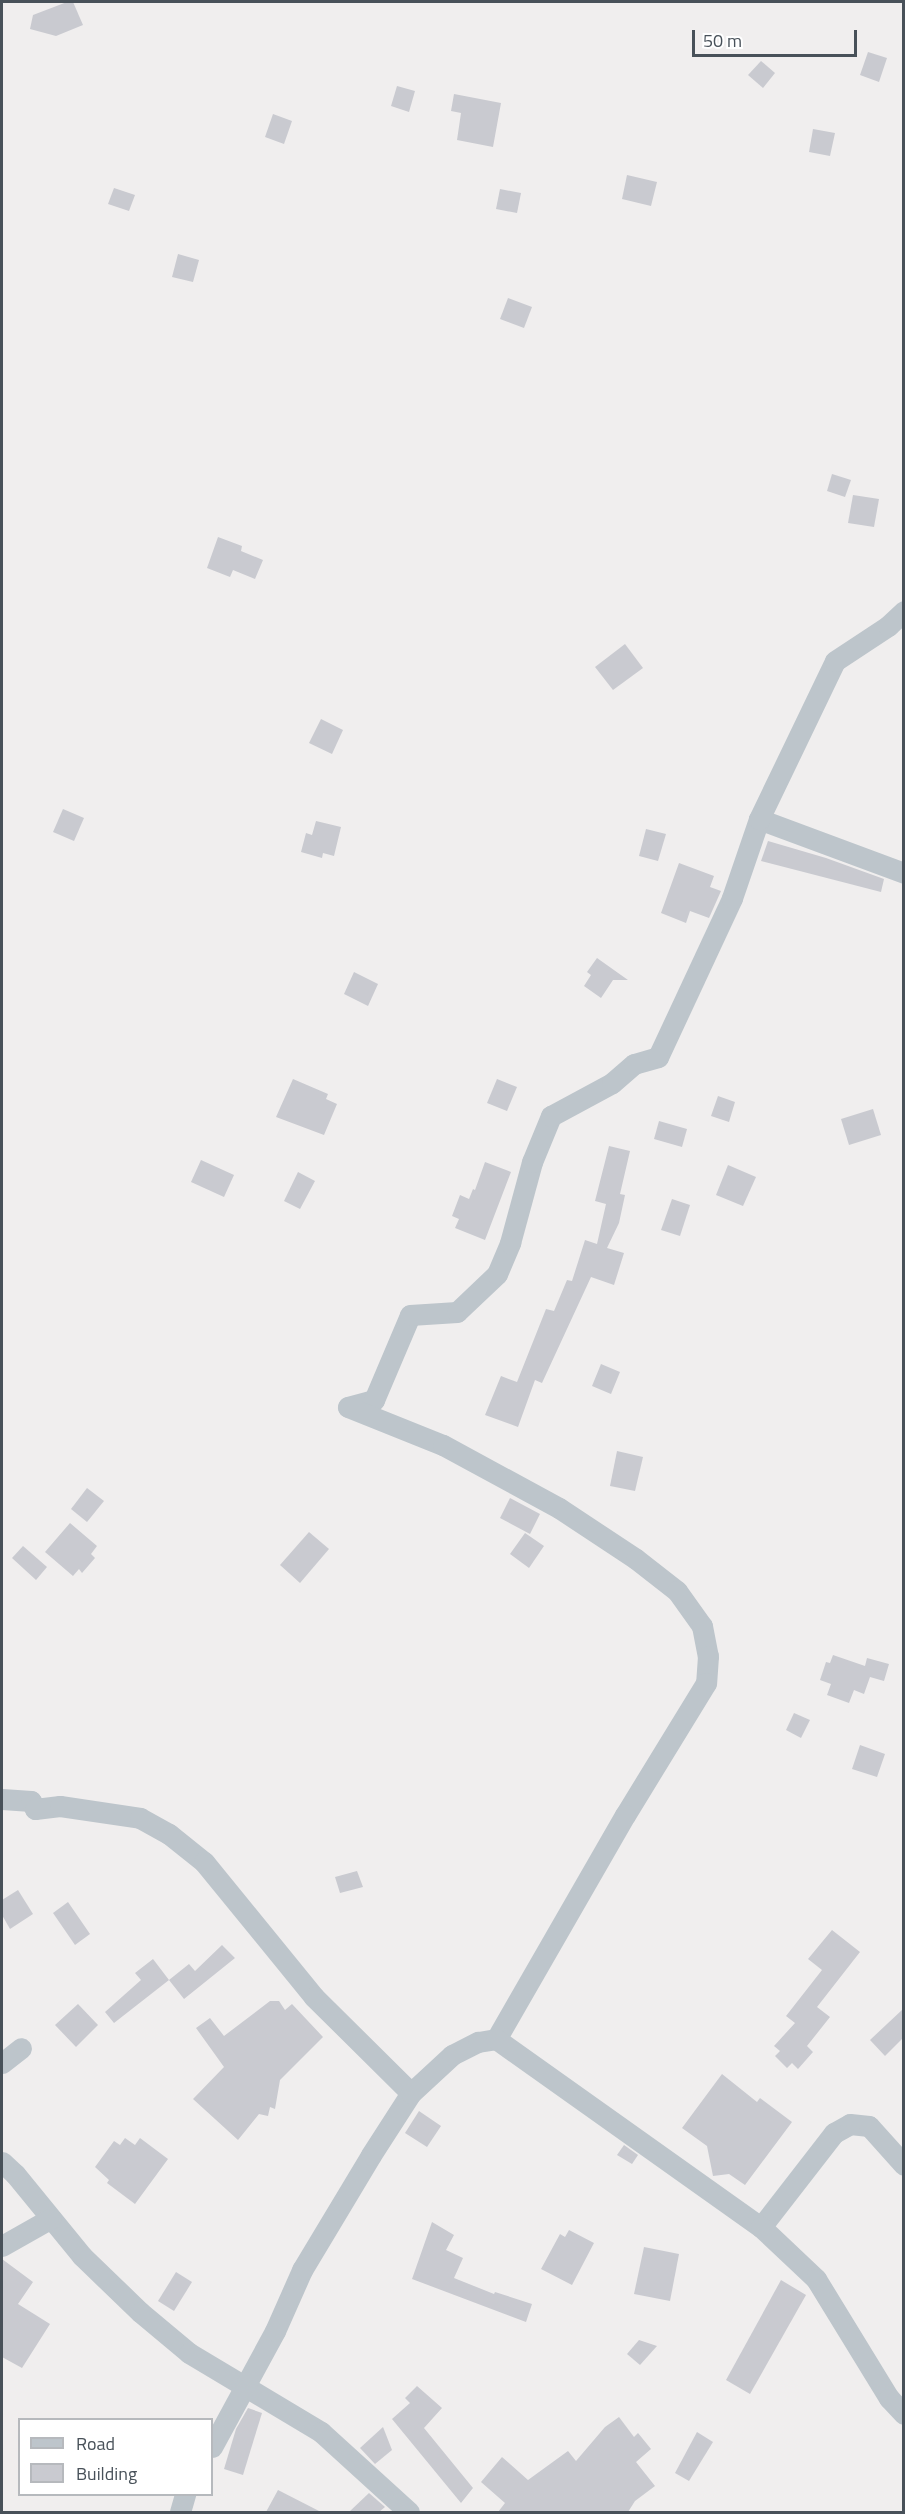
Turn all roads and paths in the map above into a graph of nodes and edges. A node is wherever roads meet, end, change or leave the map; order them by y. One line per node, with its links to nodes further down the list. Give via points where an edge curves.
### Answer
1 (903, 611): 2 (street, via 888,626 835,661)
2 (759, 819): 3 (street); 5 (street, via 732,898 658,1057 634,1064 612,1083 551,1116 532,1162 510,1243 497,1274 457,1312 410,1315 374,1400 348,1407 443,1445 559,1508 677,1591 702,1626 708,1656 706,1683)
3 (903, 873)
4 (2, 1799): 8 (street, via 31,1801 35,1809 60,1806 140,1818 169,1834 204,1862 314,1997)
5 (496, 2039): 8 (street, via 478,2042 452,2055); 12 (street)
6 (21, 2048): 7 (street)
7 (2, 2063)
8 (411, 2093): 14 (street, via 302,2271)
9 (2, 2162): 11 (street)
10 (903, 2165): 12 (street, via 869,2126 850,2124 834,2133)
11 (51, 2218): 13 (street); 14 (street, via 82,2256 140,2312 189,2353)
12 (761, 2227): 15 (street, via 816,2279 889,2398)
13 (2, 2246)
14 (246, 2386): 16 (street); 19 (street, via 321,2432)
15 (903, 2414)
16 (213, 2445)
17 (184, 2496): 18 (street)
18 (180, 2512)
19 (409, 2512)

